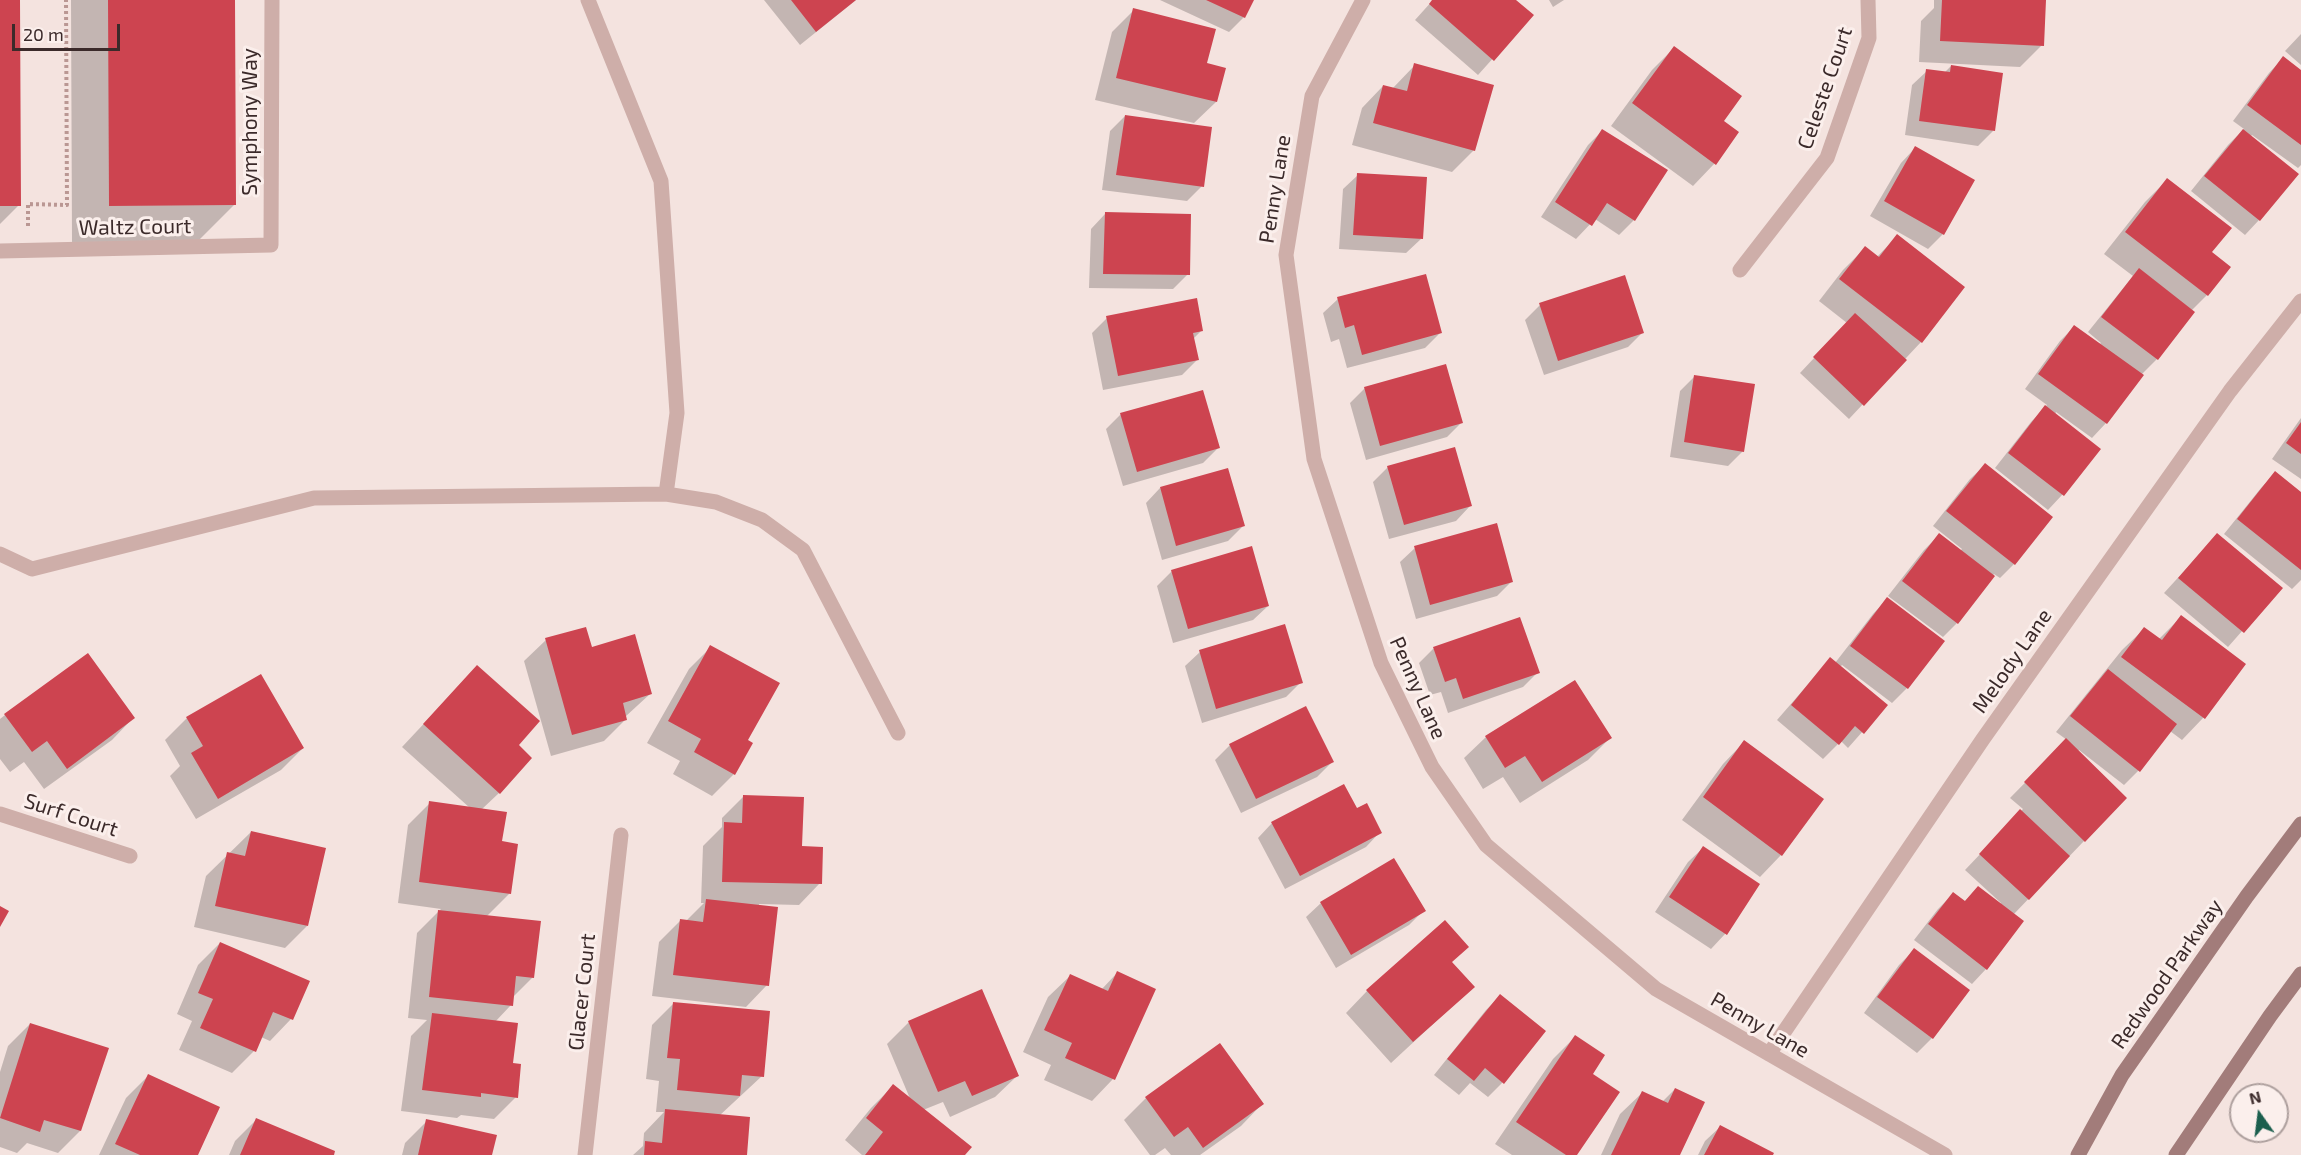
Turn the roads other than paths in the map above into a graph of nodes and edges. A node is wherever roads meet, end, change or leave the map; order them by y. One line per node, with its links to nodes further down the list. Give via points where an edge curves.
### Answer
1 (272, 0): 5 (street, Symphony Way)
2 (588, 0): 9 (street, via 661,181 677,413)
3 (1364, 0): 17 (street, Penny Lane, via 1312,96 1286,255 1314,459 1381,663 1432,767 1486,845 1656,989)
4 (1868, 0): 7 (street, Celeste Court, via 1869,38 1827,158)
5 (271, 245): 6 (street, Waltz Court)
6 (0, 251)
7 (1740, 270)
8 (2301, 301): 17 (street, Melody Lane, via 2230,391 1983,739)
9 (666, 494): 10 (street, via 314,498 32,569); 11 (street, via 716,502 762,519 803,550)
10 (0, 554)
11 (898, 733)
12 (0, 814): 15 (street, Surf Court)
13 (2301, 824): 20 (main road, Redwood Parkway, via 2121,1075)
14 (621, 835): 18 (street, Glacer Court)
15 (130, 856)
16 (2301, 974): 21 (main road)
17 (1768, 1054): 19 (street, Penny Lane)
18 (585, 1155)
19 (1945, 1155)
20 (2078, 1155)
21 (2176, 1155)

